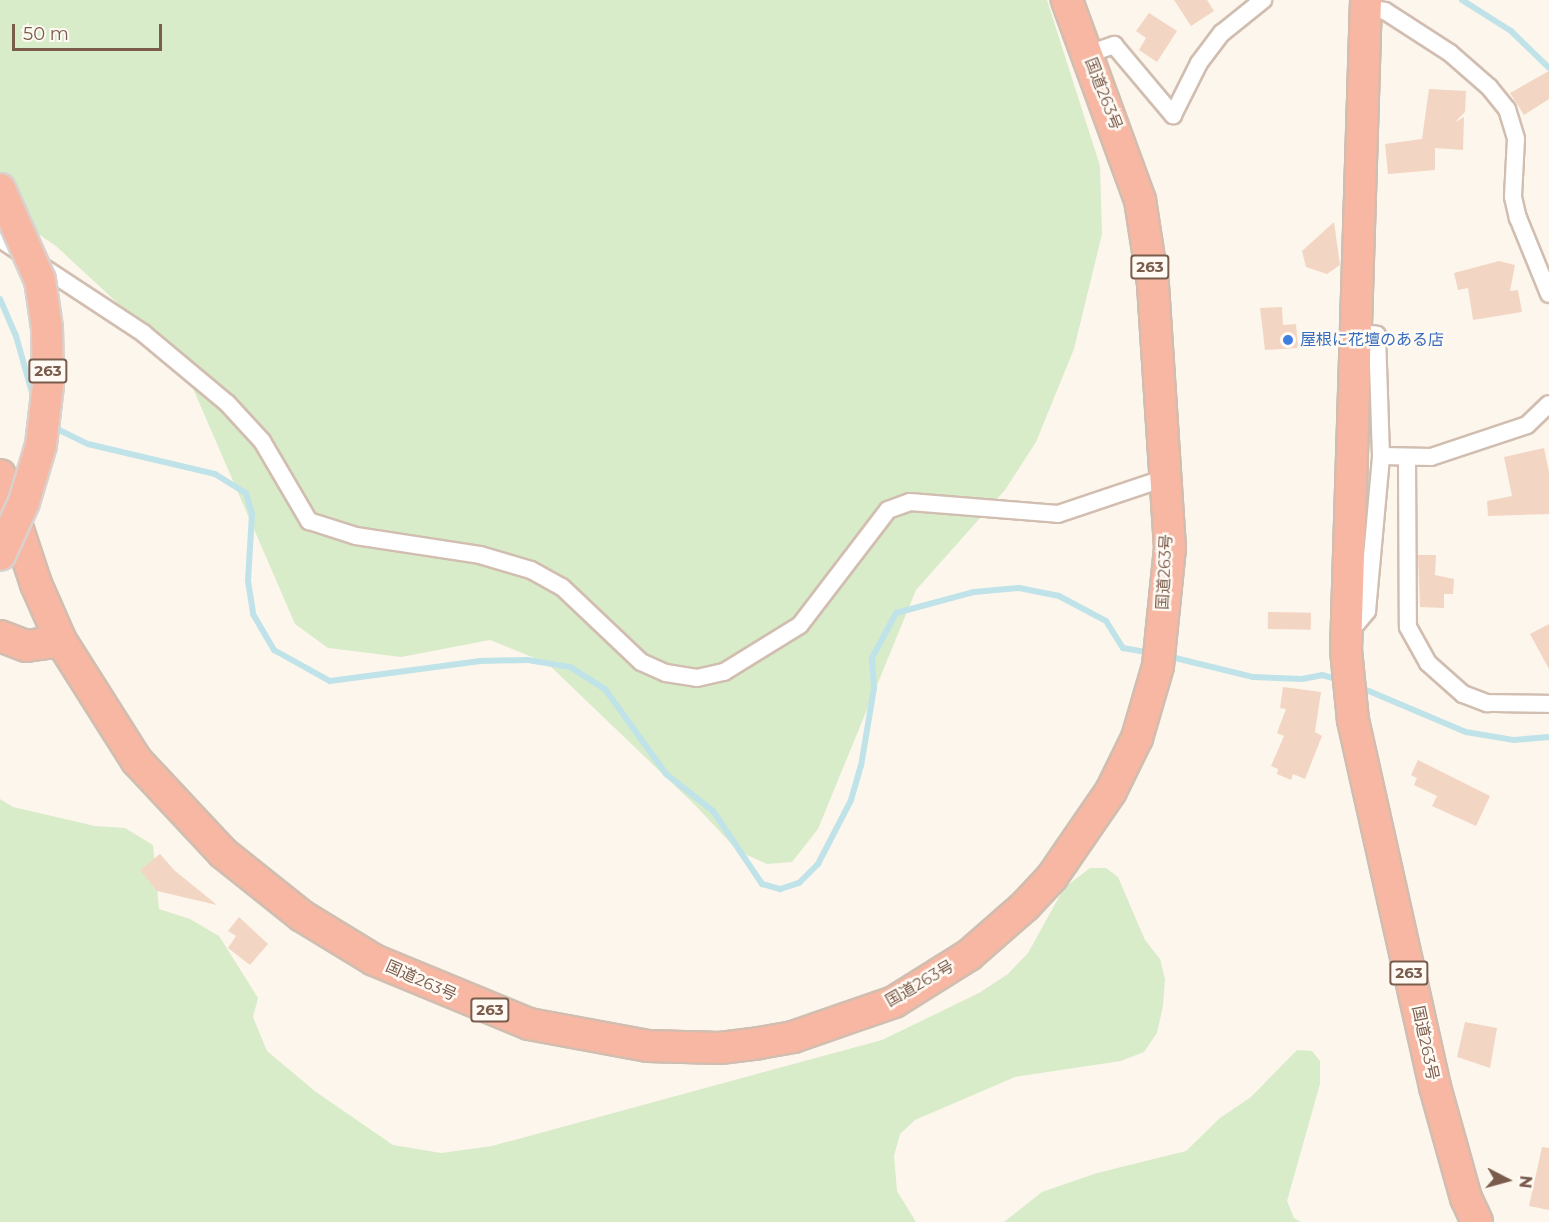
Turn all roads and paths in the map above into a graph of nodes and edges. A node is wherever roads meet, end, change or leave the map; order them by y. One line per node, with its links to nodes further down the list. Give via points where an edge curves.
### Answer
1 (1067, 0): 4 (highway, 国道263号 / 263)
2 (1263, 0): 4 (street, via 1221,33 1199,63 1173,115 1114,45)
3 (1367, 4): 7 (street, via 1385,11 1450,53 1489,87 1507,109 1516,140 1513,197); 8 (highway, 国道263号 / 263)
4 (1088, 54): 13 (highway, 国道263号 / 263, via 1140,200 1153,284)
5 (0, 189): 14 (highway, 263, bridge, via 40,280 47,328 48,384 42,445 24,502)
6 (0, 239): 13 (street, via 143,333 227,403 262,441 309,521 356,536 480,555 531,570 562,587 641,662 666,673 697,678 724,672 800,625 888,510 910,502 1058,514)
7 (1549, 294)
8 (1354, 332): 10 (street, via 1377,335); 16 (highway, 国道263号 / 263)
9 (1549, 404): 11 (street, via 1527,424 1431,457)
10 (1381, 456): 11 (street); 16 (street, via 1367,611)
11 (1407, 458): 18 (street, via 1408,627 1428,663 1463,694 1487,703)
12 (0, 475): 17 (highway, 263, via 36,584)
13 (1165, 478): 17 (highway, 国道263号 / 263, via 1170,548 1158,666 1137,738 1112,791 1071,852 1026,906 969,955 894,1002 793,1037 690,1048 604,1041 529,1024 374,960 302,916 223,853 137,761)
14 (0, 555)
15 (0, 636): 17 (highway, via 26,646)
16 (1345, 637): 19 (highway, 国道263号 / 263, via 1353,720 1435,1087 1466,1198)
17 (61, 641)
18 (1549, 704)
19 (1477, 1222)

